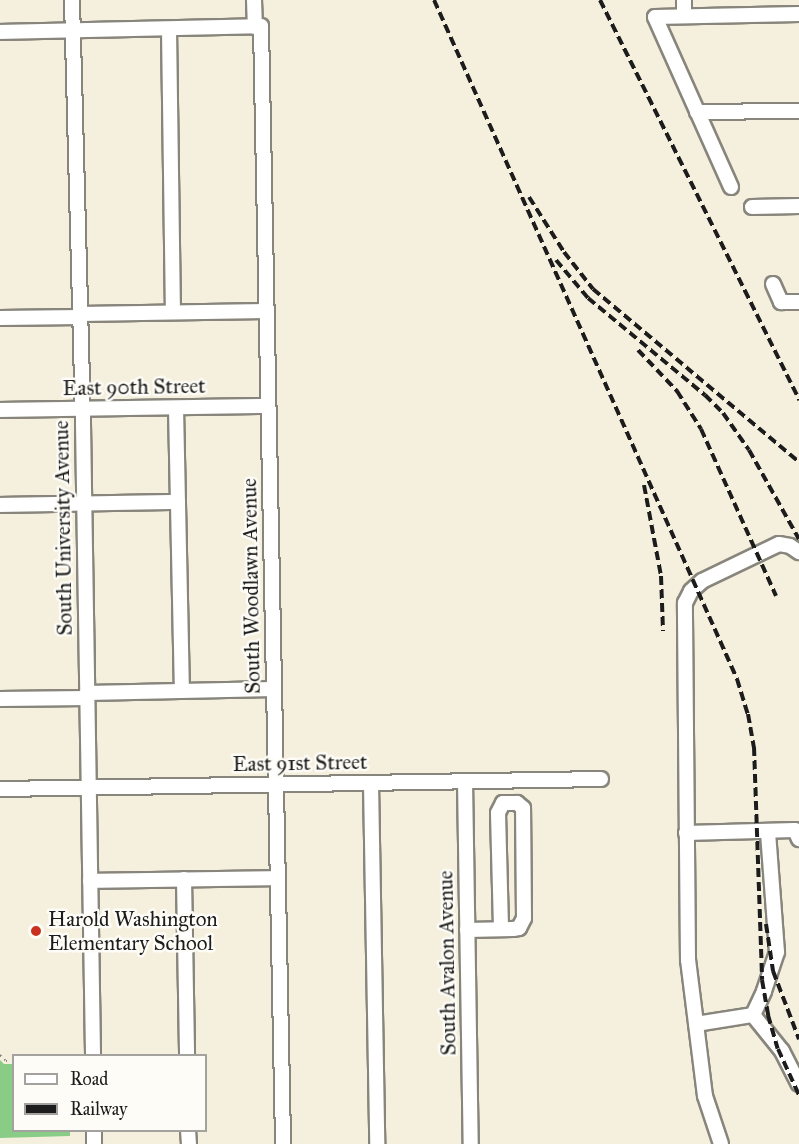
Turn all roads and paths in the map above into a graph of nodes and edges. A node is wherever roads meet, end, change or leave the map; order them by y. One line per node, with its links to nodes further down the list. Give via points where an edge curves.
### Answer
1 (72, 0): 9 (street, South University Avenue)
2 (254, 0): 7 (street, South Woodlawn Avenue)
3 (684, 0): 6 (street)
4 (782, 7): 5 (street); 6 (street)
5 (799, 14)
6 (684, 16): 12 (street, via 655,16)
7 (258, 26): 8 (street); 18 (street, South Woodlawn Avenue)
8 (170, 29): 9 (street); 19 (street)
9 (73, 31): 10 (street); 20 (street, South University Avenue)
10 (0, 32)
11 (799, 111): 12 (street)
12 (697, 112): 13 (street)
13 (731, 187)
14 (799, 206): 15 (street)
15 (752, 207)
16 (773, 284): 17 (street, via 781,302)
17 (799, 302)
18 (266, 311): 19 (street); 22 (street, South Woodlawn Avenue)
19 (173, 312): 20 (street)
20 (80, 315): 21 (street); 24 (street, South University Avenue)
21 (0, 318)
22 (268, 406): 23 (street, East 90th Street); 30 (street, South Woodlawn Avenue)
23 (176, 408): 24 (street, East 90th Street); 26 (street)
24 (82, 409): 25 (street, East 90th Street); 27 (street, South University Avenue)
25 (0, 410)
26 (178, 502): 27 (street); 31 (street)
27 (84, 504): 28 (street); 32 (street, South University Avenue)
28 (0, 505)
29 (799, 552): 41 (street, via 779,544 702,581 690,591 685,603)
30 (274, 690): 31 (street); 37 (street, South Woodlawn Avenue)
31 (182, 691): 32 (street)
32 (87, 695): 33 (street); 38 (street, South University Avenue)
33 (0, 699)
34 (601, 778): 35 (street, East 91st Street)
35 (465, 781): 36 (street, East 91st Street); 47 (street, South Avalon Avenue)
36 (371, 783): 37 (street, East 91st Street); 54 (street)
37 (276, 784): 38 (street, East 91st Street); 43 (street, South Woodlawn Avenue)
38 (89, 788): 39 (street, East 91st Street); 45 (street, South University Avenue)
39 (0, 789)
40 (768, 831): 41 (street); 42 (street, via 795,830); 48 (street, via 777,952)
41 (686, 833): 49 (street, via 688,960)
42 (799, 838)
43 (278, 878): 44 (street); 53 (street, South Woodlawn Avenue)
44 (184, 879): 45 (street); 51 (street)
45 (90, 881): 50 (street, South University Avenue)
46 (501, 929): 46 (street, via 519,928 524,918 523,808 517,803 503,803 498,813); 47 (street)
47 (468, 930): 55 (street, South Avalon Avenue)
48 (753, 1015): 49 (street); 52 (street, via 782,1051)
49 (696, 1024): 56 (street, via 705,1096)
50 (93, 1054)
51 (187, 1054)
52 (799, 1084)
53 (284, 1144)
54 (377, 1144)
55 (471, 1144)
56 (721, 1144)

